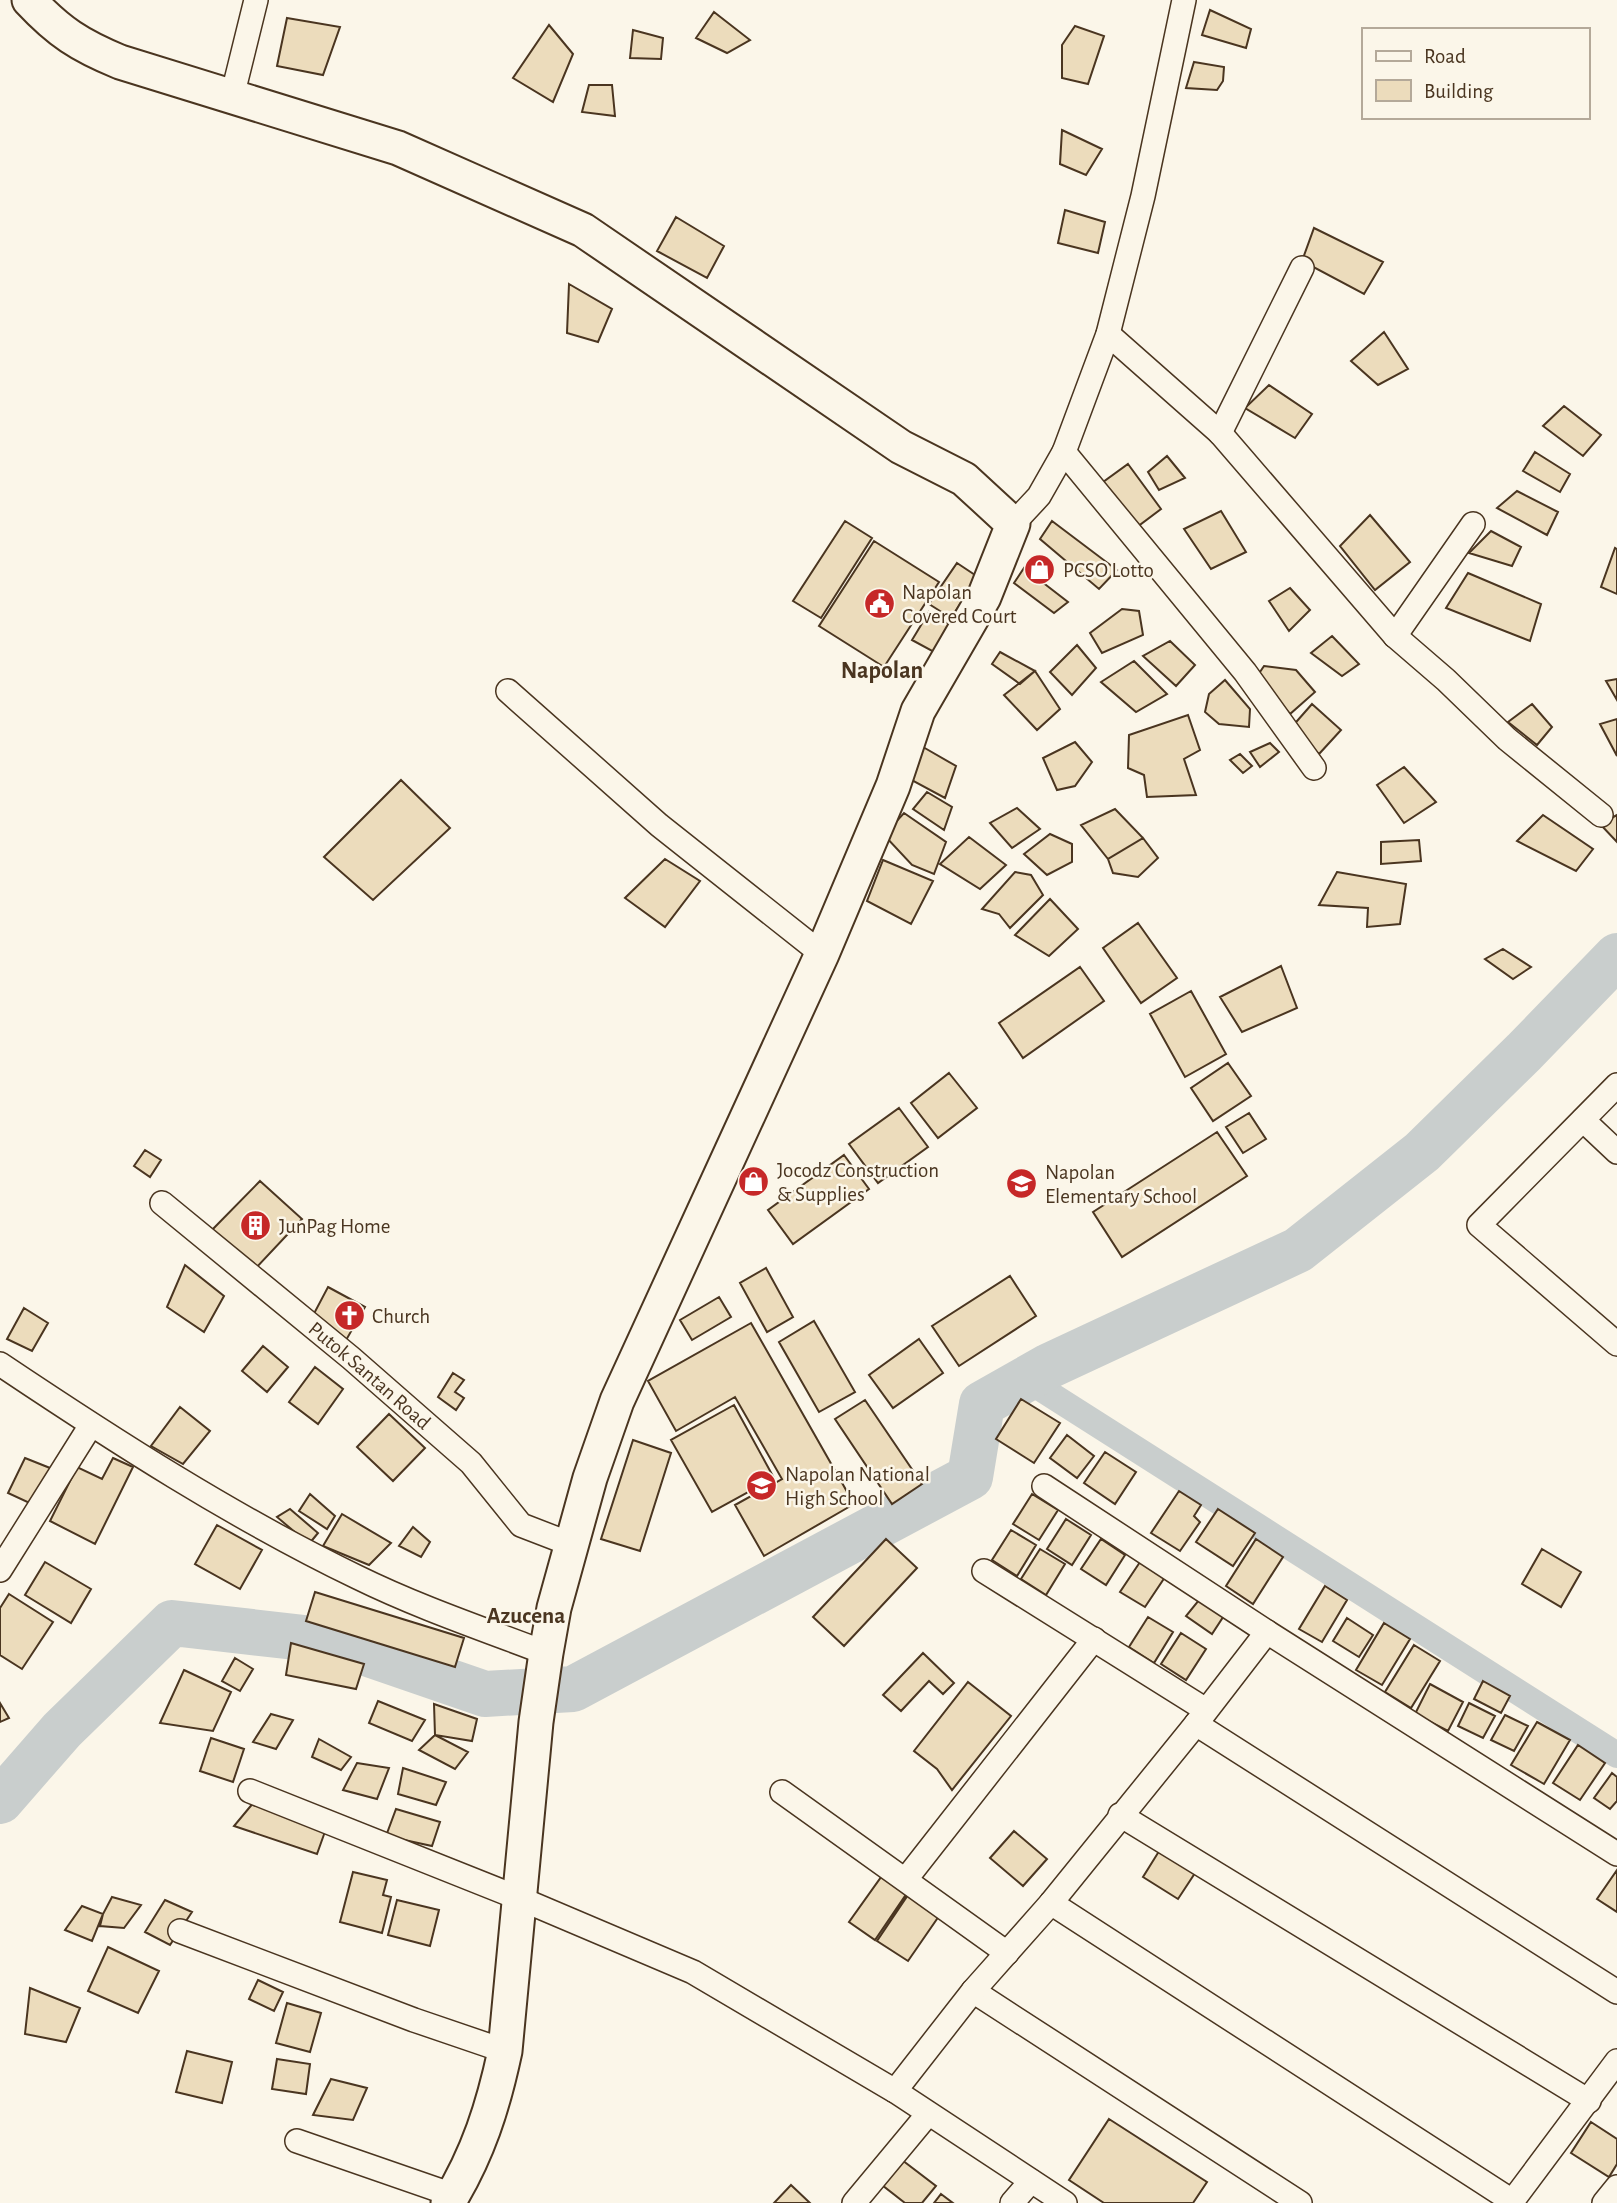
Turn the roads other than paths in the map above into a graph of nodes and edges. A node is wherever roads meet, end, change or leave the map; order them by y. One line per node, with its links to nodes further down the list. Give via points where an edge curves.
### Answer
1 (29, 0): 4 (street, via 85,48)
2 (256, 0): 4 (street)
3 (1184, 0): 6 (street, via 1143,196)
4 (232, 97): 9 (street, via 398,148 583,230 901,447 964,479)
5 (1302, 268): 7 (street)
6 (1108, 334): 7 (street); 8 (street)
7 (1220, 433): 11 (street)
8 (1064, 452): 9 (street, via 1039,496); 13 (street, via 1245,672)
9 (1013, 524): 15 (street, via 984,597 918,711 894,786)
10 (1474, 524): 11 (street)
11 (1395, 636): 14 (street, via 1507,739)
12 (508, 691): 15 (street, via 659,825)
13 (1314, 768)
14 (1601, 815)
15 (822, 954): 24 (street, via 617,1401)
16 (1617, 1084): 17 (street)
17 (1583, 1120): 18 (street); 20 (street, via 1479,1225)
18 (1617, 1152)
19 (162, 1203): 24 (street, Putok Santan Road, via 471,1463 521,1525)
20 (1617, 1344)
21 (0, 1364): 22 (street)
22 (91, 1425): 25 (street); 29 (street, via 190,1486 360,1578)
23 (1044, 1486): 27 (street)
24 (573, 1545): 29 (street, via 554,1608)
25 (0, 1570)
26 (984, 1571): 28 (street)
27 (1267, 1632): 30 (street); 34 (street)
28 (1094, 1639): 30 (street); 35 (street)
29 (544, 1668): 36 (street)
30 (1201, 1717): 33 (street); 41 (street)
31 (250, 1791): 36 (street)
32 (782, 1792): 35 (street)
33 (1120, 1815): 37 (street); 45 (street)
34 (1617, 1854)
35 (906, 1879): 39 (street)
36 (521, 1899): 42 (street); 44 (street, via 693,1972)
37 (1051, 1903): 39 (street); 51 (street)
38 (180, 1931): 42 (street)
39 (1007, 1953): 40 (street)
40 (973, 1992): 44 (street); 55 (street)
41 (1617, 1992)
42 (505, 2051): 50 (street, via 476,2150)
43 (1617, 2061): 45 (street)
44 (895, 2091): 46 (street)
45 (1589, 2101): 51 (street)
46 (928, 2114): 48 (street); 52 (street)
47 (297, 2141): 50 (street)
48 (1031, 2181): 53 (street); 54 (street)
49 (1617, 2187): 56 (street)
50 (450, 2199)
51 (1511, 2202)
52 (854, 2203)
53 (1012, 2203)
54 (1065, 2203)
55 (1300, 2203)
56 (1604, 2203)

